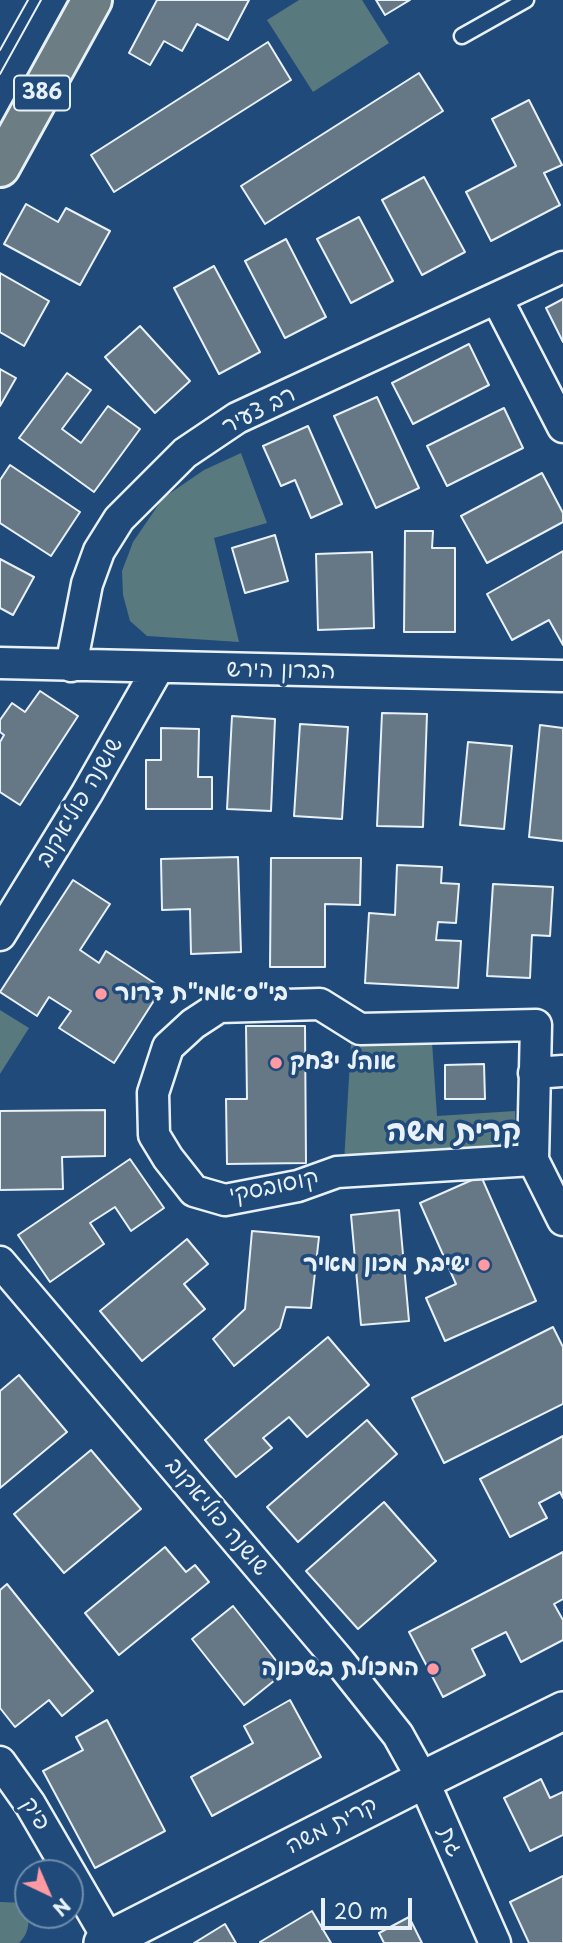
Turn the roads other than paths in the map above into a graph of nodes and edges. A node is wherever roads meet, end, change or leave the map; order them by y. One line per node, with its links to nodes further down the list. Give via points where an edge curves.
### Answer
1 (92, 0): 4 (main road, 386)
2 (526, 0): 3 (lane)
3 (463, 36)
4 (0, 167)
5 (563, 267): 6 (street, רב צעיר)
6 (497, 299): 7 (street); 9 (street, רב צעיר, via 237,418 185,453 119,519 99,551 87,584)
7 (563, 427)
8 (0, 663): 9 (street, הברון הירש)
9 (71, 666): 10 (street, הברון הירש)
10 (158, 668): 11 (street, הברון הירש); 12 (street, שושנה פוליאקוב)
11 (563, 676)
12 (0, 935)
13 (549, 1072): 14 (street, קוסובסקי); 14 (street, קוסובסקי, via 536,1025 360,1029 320,1004 219,1007 168,1047 153,1093 154,1135 168,1158 194,1191 225,1200 298,1186 337,1172)
14 (533, 1160): 15 (street)
15 (563, 1220)
16 (0, 1262): 19 (street, שושנה פוליאקוב, via 340,1662 398,1735)
17 (563, 1712): 19 (street, קרית משה)
18 (0, 1762): 20 (street, פיק, via 30,1804)
19 (423, 1780): 20 (street, קרית משה); 21 (street, גת)
20 (106, 1941)
21 (495, 1943)

